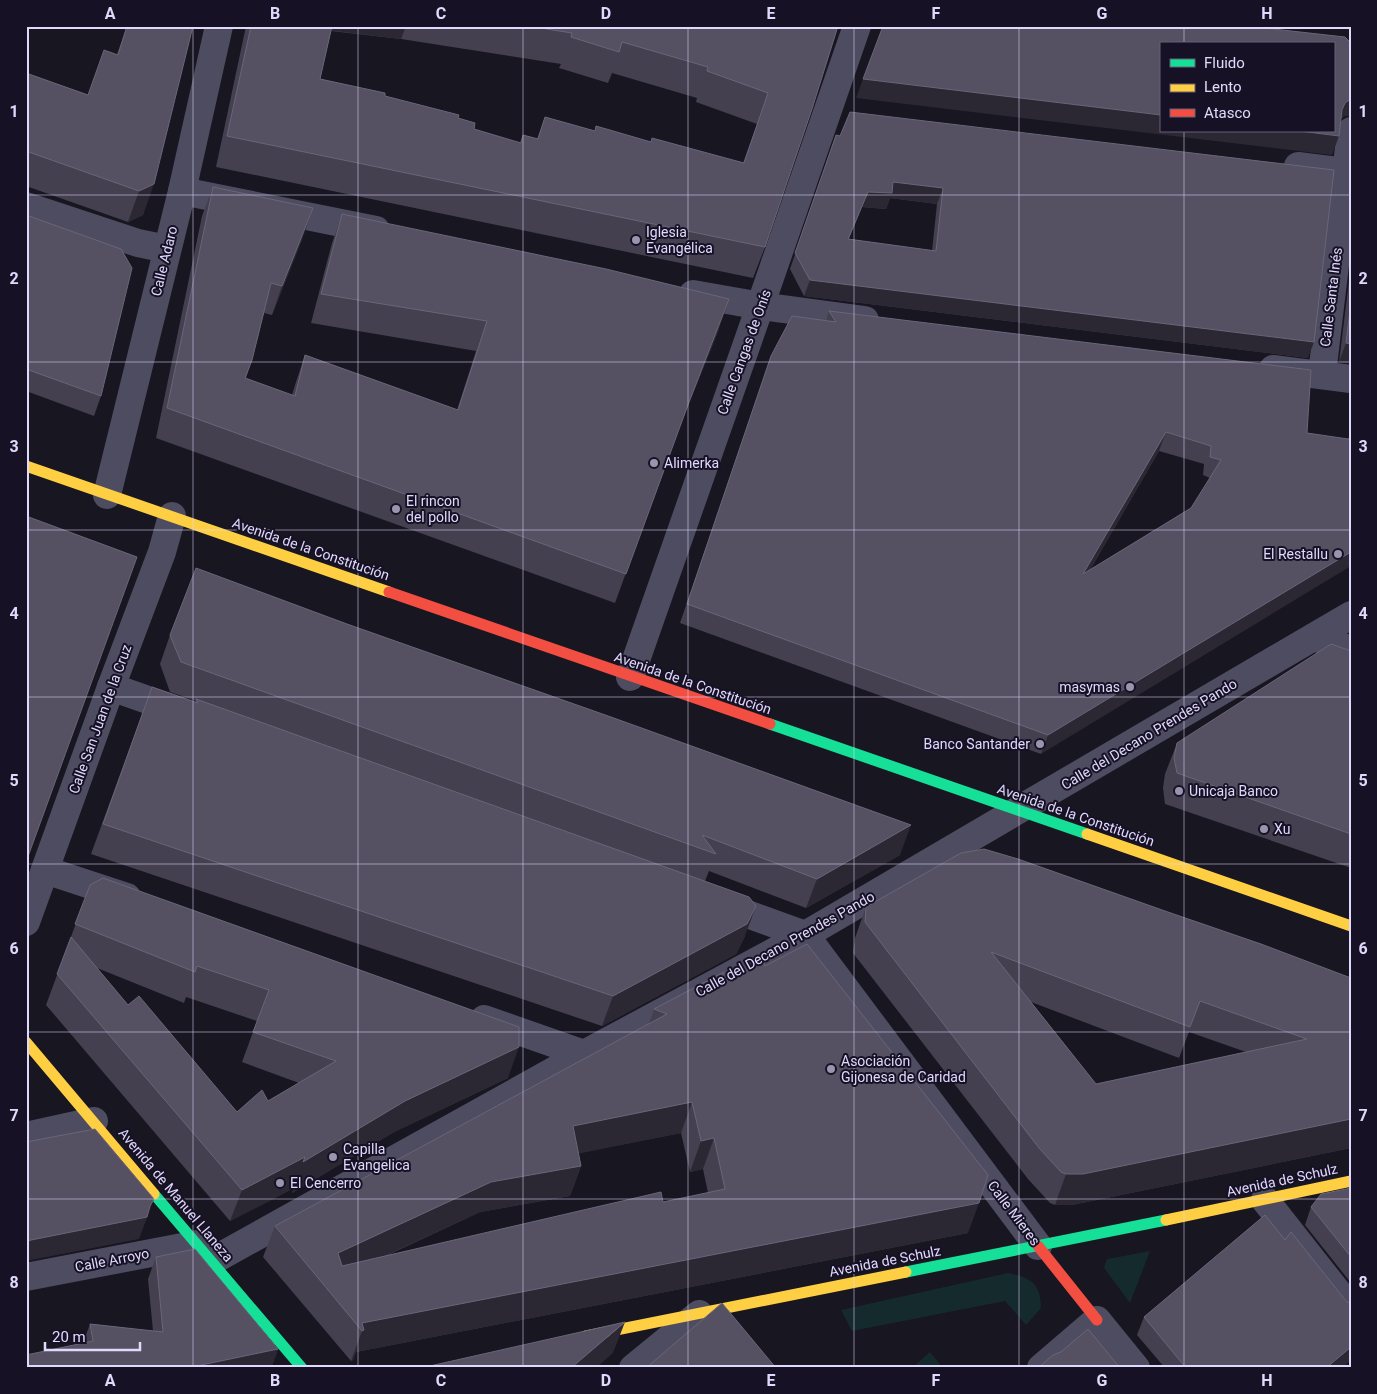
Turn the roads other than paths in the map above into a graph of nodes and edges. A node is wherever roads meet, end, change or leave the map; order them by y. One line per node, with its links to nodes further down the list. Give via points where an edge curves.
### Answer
1 (219, 26): 6 (street, Calle Adaro)
2 (857, 26): 11 (street, Calle Cangas de Onís, via 841,112)
3 (1351, 131): 5 (street, Calle Santa Inés)
4 (1274, 164): 5 (street)
5 (1346, 172): 14 (street, Calle Santa Inés)
6 (182, 191): 8 (street); 9 (street, Calle Adaro)
7 (26, 206): 9 (street)
8 (398, 234)
9 (167, 249): 17 (street, Calle Adaro)
10 (671, 290): 11 (street)
11 (761, 306): 12 (street); 22 (street, Calle Cangas de Onís)
12 (887, 322)
13 (1253, 366): 14 (street)
14 (1322, 374): 15 (street)
15 (1351, 379)
16 (26, 466): 17 (main road, Avenida de la Constitución)
17 (107, 495): 18 (main road, Avenida de la Constitución)
18 (172, 516): 22 (main road, Avenida de la Constitución); 23 (street, Calle San Juan de la Cruz)
19 (1351, 615): 20 (street, Calle del Decano Prendes Pando)
20 (1314, 637): 21 (street); 25 (street, Calle del Decano Prendes Pando)
21 (1351, 650)
22 (630, 677): 25 (main road, Avenida de la Constitución)
23 (112, 687): 24 (street); 26 (street, Calle San Juan de la Cruz)
24 (200, 719)
25 (1018, 811): 30 (main road, Avenida de la Constitución); 31 (street, Calle del Decano Prendes Pando)
26 (45, 870): 28 (street); 29 (street, Calle San Juan de la Cruz)
27 (694, 895): 31 (street)
28 (146, 903)
29 (26, 922)
30 (1351, 926)
31 (805, 935): 34 (street, Calle del Decano Prendes Pando); 39 (street, Calle Mieres)
32 (458, 1010): 34 (street)
33 (26, 1042): 35 (main road, Avenida de Manuel Llaneza)
34 (584, 1054): 40 (street, Calle del Decano Prendes Pando)
35 (94, 1121): 36 (street); 40 (main road, Avenida de Manuel Llaneza)
36 (26, 1136)
37 (1351, 1180): 38 (main road, Avenida de Schulz)
38 (1265, 1200): 39 (main road, Avenida de Schulz); 42 (street)
39 (1038, 1246): 43 (main road, Avenida de Schulz); 44 (main road, Calle Mieres)
40 (205, 1252): 41 (street, Calle Arroyo); 46 (main road, Avenida de Manuel Llaneza)
41 (26, 1277)
42 (1351, 1309)
43 (699, 1314): 45 (main road, Avenida de Schulz); 47 (street)
44 (1097, 1320): 48 (street); 49 (street, Calle Mieres)
45 (572, 1339)
46 (302, 1368)
47 (633, 1368)
48 (1041, 1368)
49 (1136, 1368)

